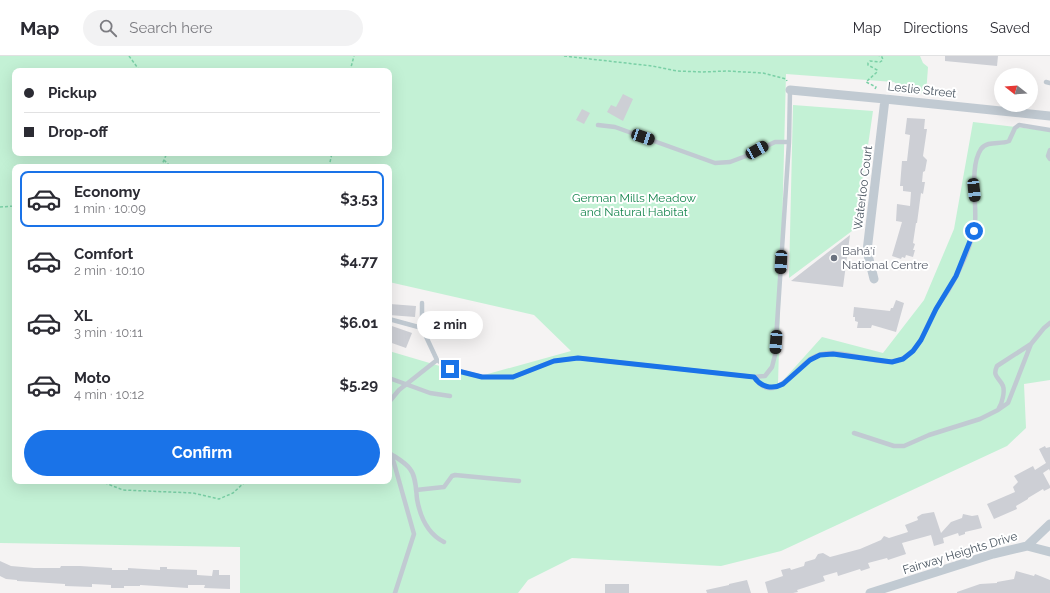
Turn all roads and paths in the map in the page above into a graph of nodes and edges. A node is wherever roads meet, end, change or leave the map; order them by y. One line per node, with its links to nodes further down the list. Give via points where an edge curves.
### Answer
1 (129, 56): 5 (path)
2 (354, 56): 6 (path)
3 (564, 56): 7 (path, via 677,71 763,73 786,79)
4 (879, 56): 8 (path, via 882,57 880,62 868,63 877,70 866,82 876,87)
5 (138, 68)
6 (351, 68)
7 (790, 90): 8 (street, Leslie Street); 13 (lane)
8 (870, 97): 9 (street, Leslie Street)
9 (886, 99): 10 (street, Leslie Street); 22 (street, Waterloo Court, via 867,252)
10 (1050, 116)
11 (598, 125): 13 (lane, via 615,127 715,163 730,162 775,142)
12 (1050, 130): 29 (lane, via 1019,125 1009,142 988,144 981,150 974,182 974,231 956,276 913,351 903,359 892,362 833,354 820,355 810,360 778,387 765,386)
13 (789, 142): 29 (lane, via 775,355 772,367 765,376)
14 (1050, 150): 16 (lane)
15 (166, 156): 17 (path)
16 (1050, 159)
17 (164, 160): 18 (path); 19 (path)
18 (162, 164)
19 (168, 164)
20 (12, 206): 21 (path)
21 (0, 207)
22 (874, 279)
23 (422, 303): 26 (lane)
24 (392, 320): 26 (lane)
25 (1050, 323): 27 (lane)
26 (422, 328): 28 (lane)
27 (1031, 344): 34 (lane, via 1008,403); 34 (lane, via 997,366 995,375 1004,389)
28 (436, 360): 29 (lane, via 450,369 482,377 513,377 554,361 578,358); 31 (lane)
29 (754, 377)
30 (392, 379): 31 (lane)
31 (406, 384): 32 (lane, via 430,393); 33 (lane)
32 (450, 396)
33 (392, 399)
34 (998, 410): 35 (lane, via 904,446 894,446)
35 (854, 433)
36 (392, 454): 41 (lane, via 411,469)
37 (392, 458): 46 (lane, via 414,534)
38 (519, 481): 41 (lane, via 455,475 444,487)
39 (108, 484): 40 (path, via 123,490 193,493 219,499 233,493)
40 (243, 484)
41 (416, 490): 43 (lane, via 424,521 431,533)
42 (1050, 524): 44 (street, Fairway Heights Drive)
43 (444, 542)
44 (1027, 546): 45 (street); 47 (street, Fairway Heights Drive, via 993,554)
45 (1050, 552)
46 (395, 593)
47 (870, 593)

